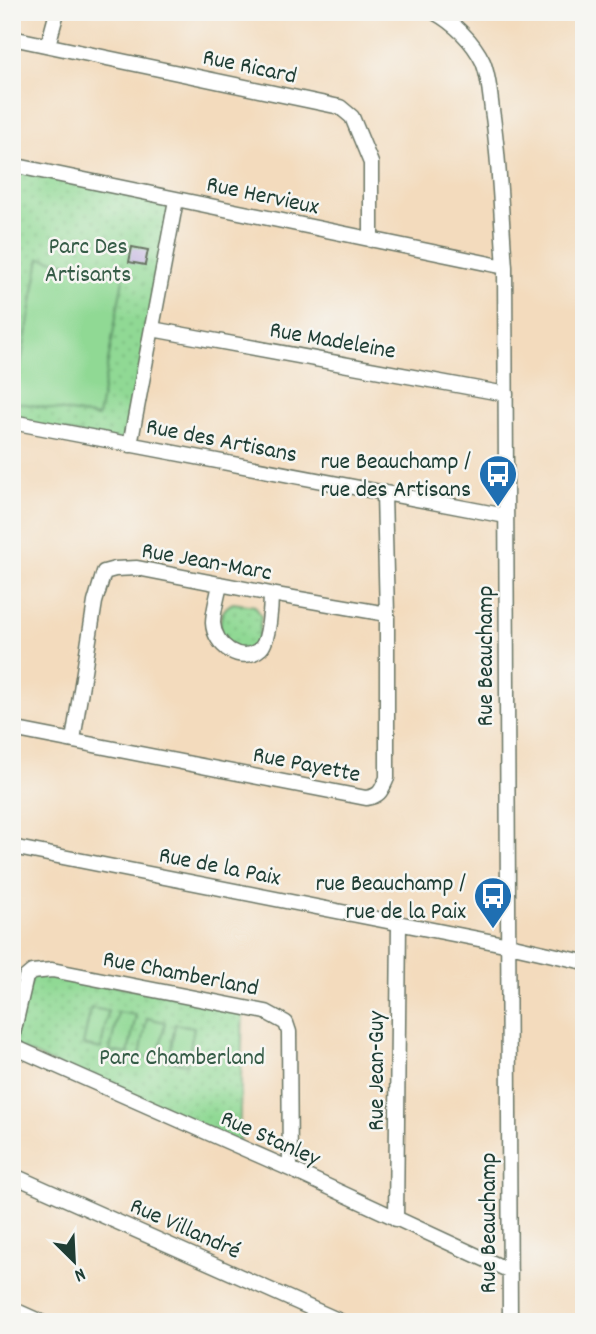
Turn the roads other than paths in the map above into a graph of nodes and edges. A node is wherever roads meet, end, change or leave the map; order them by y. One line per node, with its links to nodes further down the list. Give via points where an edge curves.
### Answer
1 (57, 12): 4 (street)
2 (434, 12): 8 (street, Rue Beauchamp, via 450,21 483,62 498,154)
3 (12, 38): 4 (street, Rue Ricard)
4 (48, 45): 7 (street, Rue Ricard, via 340,107 352,117 371,163)
5 (13, 168): 6 (street, Rue Hervieux)
6 (176, 200): 7 (street, Rue Hervieux); 9 (street)
7 (371, 240): 8 (street, Rue Hervieux)
8 (505, 267): 10 (street, Rue Beauchamp)
9 (152, 329): 10 (street, Rue Madeleine); 12 (street)
10 (506, 394): 14 (street, Rue Beauchamp)
11 (12, 422): 12 (street, Rue des Artisans)
12 (130, 445): 13 (street, Rue des Artisans)
13 (384, 494): 14 (street, Rue des Artisans); 17 (street, Rue Payette)
14 (506, 516): 22 (street, Rue Beauchamp)
15 (220, 584): 16 (street, Rue Jean-Marc); 16 (street, via 213,623 224,647 236,653 261,648 267,638); 19 (street, Rue Jean-Marc, via 137,568 104,572)
16 (271, 594): 17 (street, Rue Jean-Marc)
17 (387, 614): 19 (street, Rue Payette, via 387,778 375,797)
18 (12, 729): 19 (street, Rue Payette)
19 (73, 740)
20 (12, 847): 21 (street, Rue de la Paix)
21 (398, 923): 22 (street, Rue de la Paix); 28 (street, Rue Jean-Guy)
22 (509, 945): 23 (street, Rue de la Paix); 29 (street, Rue Beauchamp)
23 (584, 962)
24 (12, 1038): 26 (street, Rue Chamberland, via 26,977 32,972 52,970 267,1012 286,1023 289,1032)
25 (12, 1046): 26 (street, Rue Stanley)
26 (289, 1170): 28 (street, Rue Stanley)
27 (12, 1175): 32 (street, Rue Villandré)
28 (396, 1219): 29 (street, Rue Stanley)
29 (510, 1271): 33 (street, Rue Beauchamp)
30 (12, 1309): 31 (street)
31 (41, 1322)
32 (342, 1322)
33 (510, 1322)

